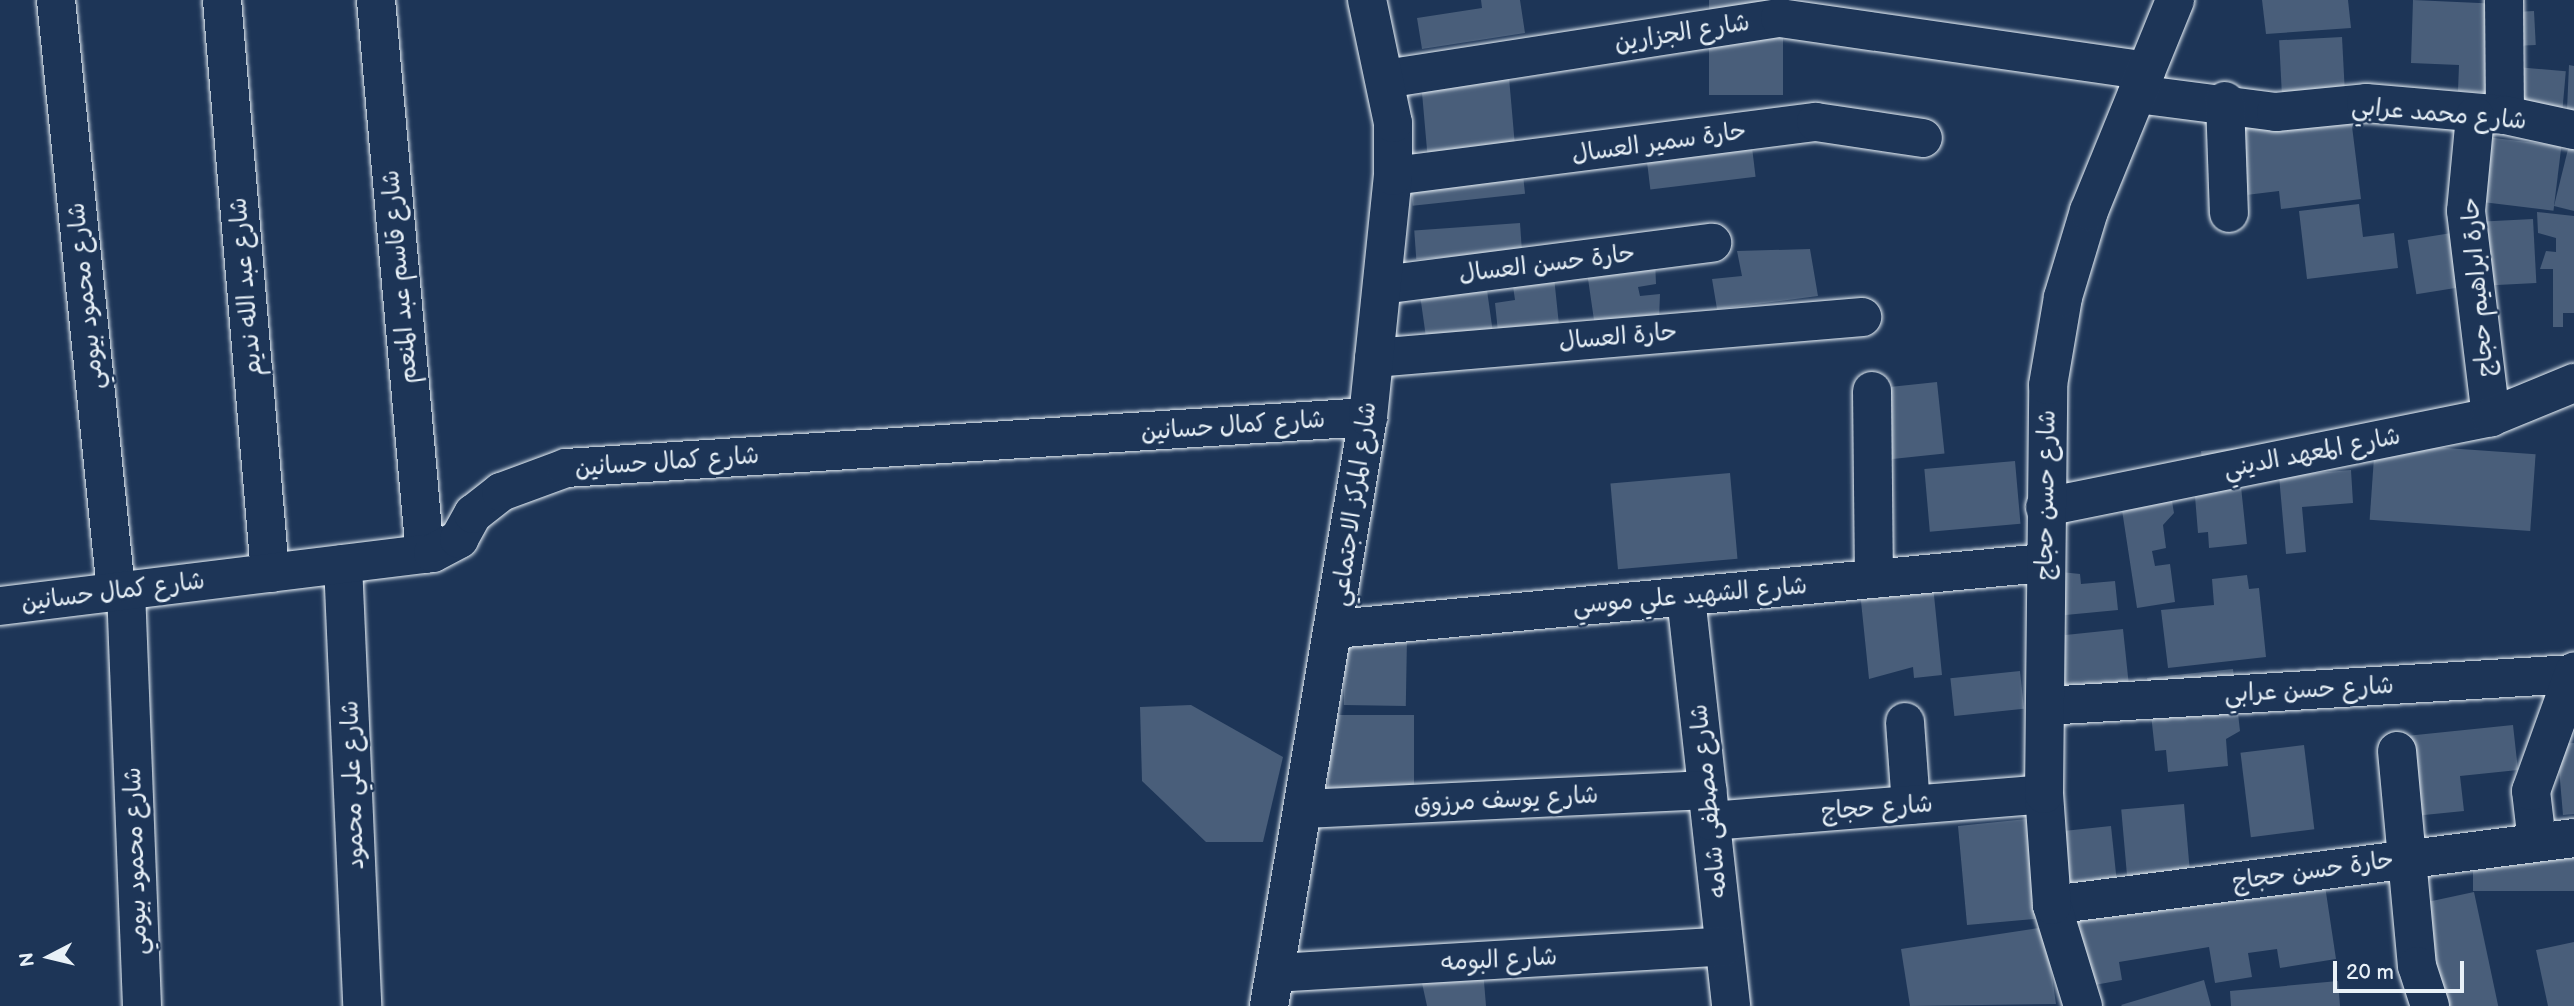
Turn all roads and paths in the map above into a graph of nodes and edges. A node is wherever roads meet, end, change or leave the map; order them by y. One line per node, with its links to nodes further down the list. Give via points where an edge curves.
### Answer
1 (56, 0): 29 (street, شارع محمود بيومي)
2 (222, 0): 27 (street, شارع عبد الله نديم)
3 (376, 0): 24 (street, شارع قاسم عبد المنعم)
4 (1367, 0): 7 (street, شارع المركز الاجتماعي)
5 (2175, 0): 8 (street, شارع حسن حجاج)
6 (2504, 0): 10 (street, حارة ابراهيم حجاج)
7 (1385, 79): 8 (street, شارع الجزارين, via 1780,18); 13 (street, شارع المركز الاجتماعي)
8 (2141, 82): 9 (street, شارع محمد عرابي); 23 (street, شارع حسن حجاج, via 2089,211 2063,297 2048,385)
9 (2225, 101): 10 (street, شارع محمد عرابي, via 2276,112 2366,103); 14 (street)
10 (2490, 116): 11 (street, شارع محمد عرابي); 21 (street, حارة ابراهيم حجاج, via 2466,211)
11 (2574, 130)
12 (1923, 138): 13 (street, حارة سمير العسال, via 1816,122)
13 (1393, 176): 16 (street, شارع المركز الاجتماعي)
14 (2220, 206)
15 (1712, 243): 16 (street, حارة حسن العسال)
16 (1382, 285): 18 (street, شارع المركز الاجتماعي)
17 (1862, 317): 18 (street, حارة العسال)
18 (1374, 358): 22 (street, شارع المركز الاجتماعي)
19 (2574, 383): 21 (street, شارع المعهد الديني)
20 (1871, 391): 28 (street)
21 (2491, 416): 23 (street, شارع المعهد الديني)
22 (1368, 417): 24 (street, شارع كمال حسانين, via 566,468 501,492 473,514 459,539); 32 (street, شارع المركز الاجتماعي)
23 (2045, 507): 25 (street, شارع حسن حجاج)
24 (425, 554): 26 (street, شارع كمال حسانين)
25 (2044, 563): 28 (street, شارع الشهيد علي موسي); 34 (street, شارع حسن حجاج)
26 (344, 564): 27 (street, شارع كمال حسانين); 47 (street, شارع علي محمود)
27 (270, 573): 29 (street, شارع كمال حسانين)
28 (1874, 579): 30 (street, شارع الشهيد علي موسي)
29 (121, 591): 31 (street, شارع كمال حسانين); 46 (street, شارع محمود بيومي)
30 (1686, 597): 32 (street, شارع الشهيد علي موسي); 39 (street, شارع مصطفى شامه)
31 (0, 606)
32 (1335, 629): 40 (street, شارع المركز الاجتماعي)
33 (2574, 673): 34 (street, شارع حسن عرابي); 41 (street, via 2531,791)
34 (2045, 706): 37 (street, شارع حسن حجاج)
35 (1905, 722): 38 (street)
36 (2397, 751): 42 (street)
37 (2045, 794): 38 (street, شارع حجاج); 43 (street, شارع حسن حجاج)
38 (1911, 805): 39 (street, شارع حجاج)
39 (1709, 806): 40 (street, شارع يوسف مرزوق); 44 (street, شارع مصطفى شامه)
40 (1304, 809): 45 (street, شارع المركز الاجتماعي)
41 (2556, 840): 42 (street, حارة حسن حجاج)
42 (2403, 859): 43 (street, حارة حسن حجاج); 50 (street)
43 (2052, 905): 49 (street, شارع حسن حجاج)
44 (1724, 946): 45 (street, شارع البومه); 48 (street, شارع مصطفى شامه)
45 (1272, 990)
46 (142, 1006)
47 (362, 1006)
48 (1731, 1006)
49 (2083, 1006)
50 (2427, 1006)

